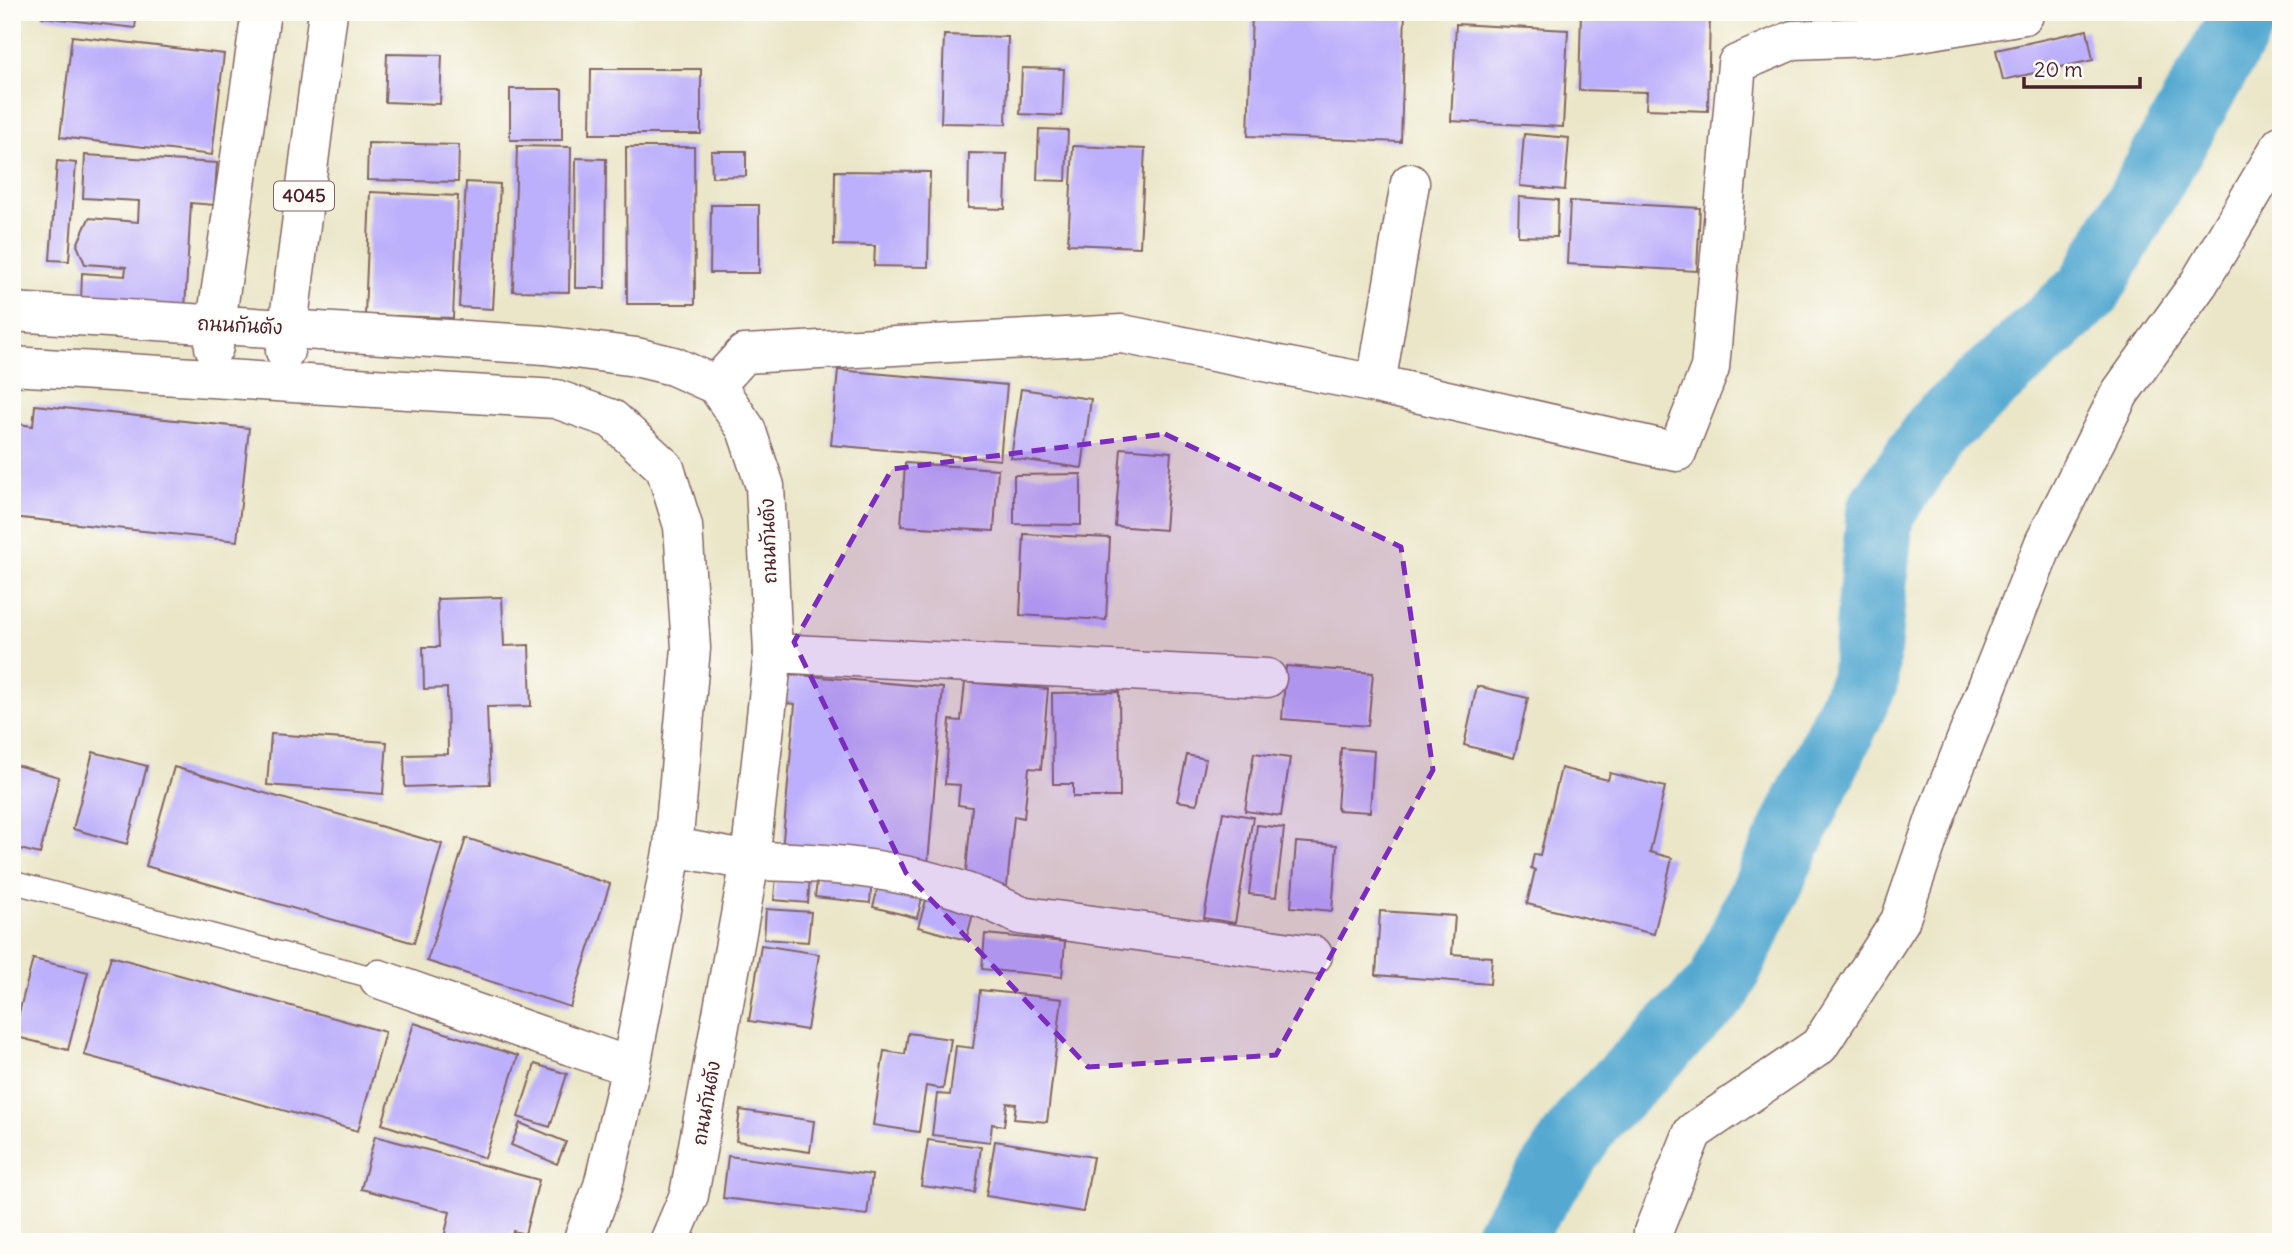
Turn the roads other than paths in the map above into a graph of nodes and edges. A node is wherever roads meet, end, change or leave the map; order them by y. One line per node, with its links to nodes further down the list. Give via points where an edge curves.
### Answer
1 (261, 12): 7 (street)
2 (328, 12): 8 (street, 4045)
3 (2024, 15): 12 (street, via 1895,36 1793,40 1737,64 1710,368 1677,452)
4 (2281, 145): 24 (street, via 2199,283 2120,393 2045,543 1937,813 1900,921 1819,1046 1693,1132)
5 (1410, 183): 12 (street)
6 (12, 312): 7 (street, ถนนกันตัง)
7 (216, 323): 8 (street, ถนนกันตัง); 10 (street)
8 (287, 327): 11 (street, 4045); 13 (street, ถนนกันตัง, via 544,345 636,357 673,366)
9 (12, 366): 10 (street)
10 (212, 377): 11 (street)
11 (283, 381): 16 (street, via 555,399 612,419 664,468 683,526 691,648)
12 (1376, 384): 13 (street, via 1122,334 744,354)
13 (716, 385): 14 (street, ถนนกันตัง, via 746,429 765,486)
14 (773, 653): 15 (street); 17 (street, ถนนกันตัง)
15 (1267, 678)
16 (673, 847): 17 (street); 21 (street)
17 (750, 861): 19 (street, via 816,862 893,871 986,898 1019,915); 23 (street, ถนนกันตัง, via 689,1195)
18 (12, 882): 20 (lane)
19 (1313, 955)
20 (379, 979): 21 (street)
21 (631, 1067): 22 (street, via 603,1186)
22 (582, 1242)
23 (669, 1242)
24 (1652, 1242)

